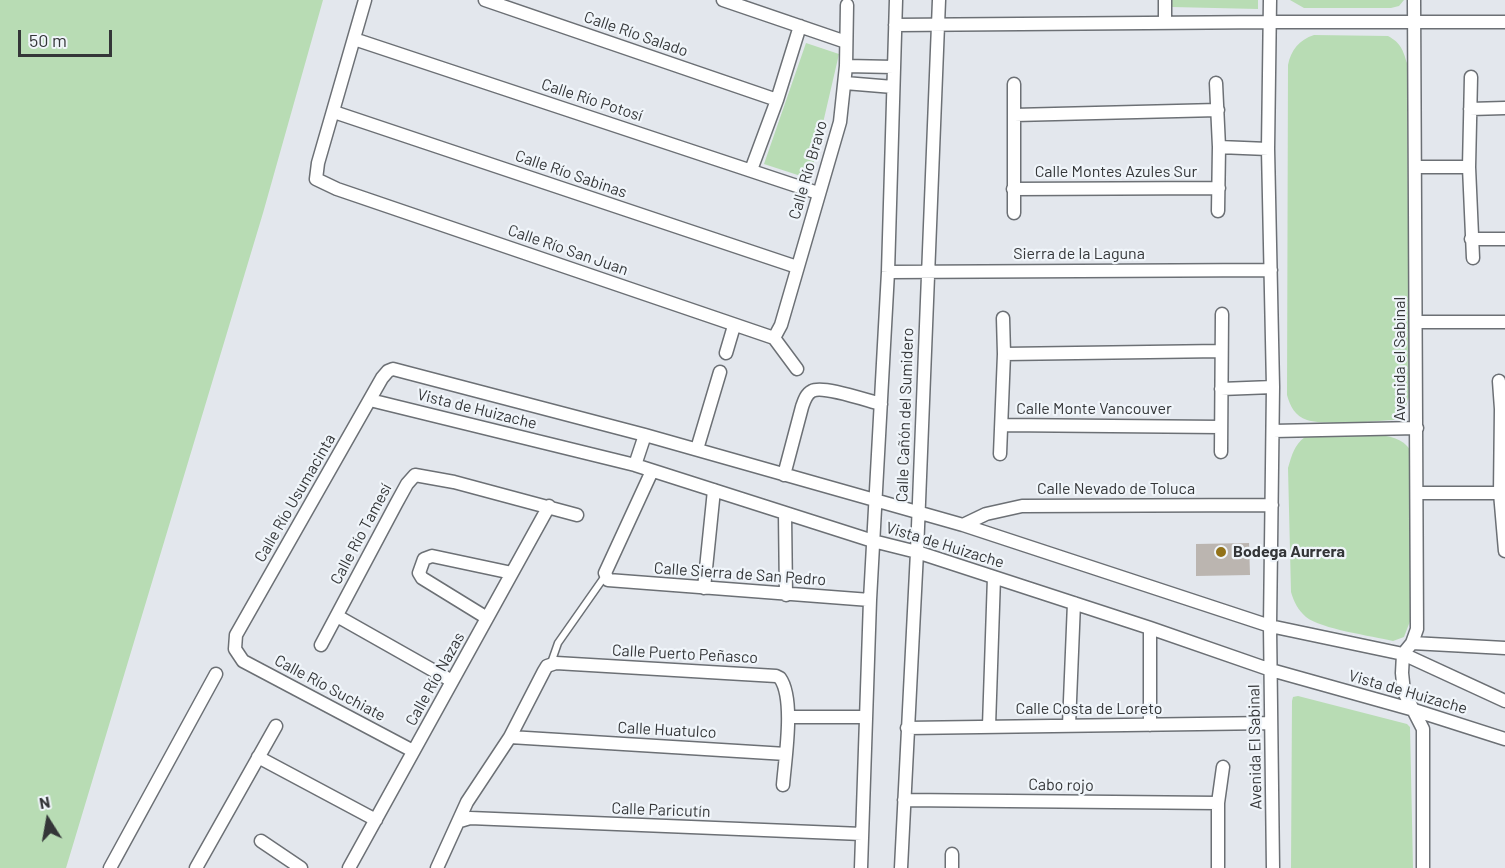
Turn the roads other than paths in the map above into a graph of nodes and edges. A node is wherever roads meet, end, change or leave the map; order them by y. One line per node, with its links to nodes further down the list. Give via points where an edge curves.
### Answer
1 (365, 0): 17 (street)
2 (485, 0): 26 (street, Calle Río Salado)
3 (723, 0): 15 (street)
4 (896, 0): 14 (street, Calle Cañón del Sumidero)
5 (939, 0): 16 (street, Calle Cañón del Sumidero)
6 (1165, 0): 12 (street)
7 (1270, 0): 10 (street)
8 (1414, 0): 13 (street, Avenida el Sabinal)
9 (847, 5): 18 (street, Calle Río Bravo)
10 (1270, 22): 12 (street); 13 (street); 33 (street)
11 (1505, 22): 13 (street)
12 (1165, 23): 16 (street)
13 (1414, 23): 34 (street, Avenida el Sabinal)
14 (895, 25): 16 (street); 20 (street, Calle Cañón del Sumidero)
15 (800, 26): 18 (street); 26 (street)
16 (938, 26): 48 (street, Calle Cañón del Sumidero)
17 (354, 39): 30 (street); 36 (street, Calle Río Potosí)
18 (846, 42): 19 (street, Calle Río Bravo)
19 (846, 66): 20 (street); 22 (street, Calle Río Bravo)
20 (894, 67): 25 (street, Calle Cañón del Sumidero)
21 (1471, 77): 28 (street)
22 (845, 83): 25 (street); 39 (street, Calle Río Bravo, via 840,122)
23 (1216, 83): 29 (street)
24 (1014, 84): 31 (street)
25 (893, 87): 47 (street, Calle Cañón del Sumidero)
26 (777, 100): 36 (street)
27 (1505, 108): 28 (street)
28 (1470, 109): 35 (street)
29 (1218, 110): 31 (street); 32 (street)
30 (334, 112): 45 (street, Calle Río Sabinas); 53 (street, Calle Río San Juan, via 316,180)
31 (1014, 115): 38 (street)
32 (1219, 147): 33 (street); 37 (street)
33 (1268, 149): 46 (street)
34 (1416, 167): 35 (street); 51 (street, Avenida el Sabinal)
35 (1469, 167): 42 (street)
36 (752, 170): 39 (street, Calle Río Potosí)
37 (1219, 188): 38 (street, Calle Montes Azules Sur); 40 (street)
38 (1013, 189): 41 (street)
39 (818, 193): 45 (street, Calle Río Bravo)
40 (1218, 211)
41 (1014, 213)
42 (1471, 239): 43 (street); 44 (street)
43 (1505, 239)
44 (1473, 258)
45 (797, 267): 54 (street, Calle Río Bravo)
46 (1271, 270): 48 (street, Sierra de la Laguna); 62 (street)
47 (888, 272): 48 (street, Sierra de la Laguna); 65 (street, Calle Cañón del Sumidero)
48 (928, 272): 84 (street, Calle Cañón del Sumidero)
49 (1222, 315): 55 (street)
50 (1003, 318): 57 (street, Calle Monte Vancouver)
51 (1416, 322): 52 (street); 69 (street, Avenida el Sabinal)
52 (1505, 322)
53 (735, 326): 54 (street, Calle Río San Juan); 56 (street)
54 (774, 338): 59 (street)
55 (1221, 351): 57 (street); 63 (street)
56 (726, 353)
57 (1004, 354): 67 (street, Calle Monte Vancouver)
58 (393, 369): 64 (street, Calle Río Usumacinta, via 385,374); 71 (street, Vista de Huizache)
59 (797, 369)
60 (720, 372): 72 (street)
61 (1499, 381): 66 (street)
62 (1273, 387): 63 (street); 70 (street)
63 (1221, 389): 68 (street)
64 (370, 400): 75 (street, Vista de Huizache); 105 (street, Calle Río Usumacinta, via 236,635)
65 (881, 404): 77 (street, via 826,390 806,396); 81 (street, Calle Cañón del Sumidero)
66 (1503, 410): 80 (street)
67 (1002, 425): 68 (street, Calle Monte Vancouver); 74 (street)
68 (1221, 427): 73 (street)
69 (1417, 428): 70 (street); 79 (street, Avenida el Sabinal)
70 (1273, 431): 82 (street)
71 (645, 435): 72 (street, Vista de Huizache); 75 (street)
72 (697, 449): 77 (street, Vista de Huizache)
73 (1221, 452)
74 (1000, 454)
75 (635, 465): 76 (street, Vista de Huizache)
76 (652, 471): 78 (street, Vista de Huizache); 93 (street)
77 (784, 475): 81 (street, Vista de Huizache)
78 (714, 490): 85 (street, Vista de Huizache); 94 (street)
79 (1417, 493): 80 (street); 102 (street, Avenida el Sabinal, via 1417,629)
80 (1502, 493): 89 (street)
81 (875, 501): 84 (street, Vista de Huizache); 88 (street, Calle Cañón del Sumidero)
82 (1272, 505): 87 (street, Calle Nevado de Toluca, via 1022,506 986,514); 100 (street)
83 (549, 506): 86 (street); 91 (street, Calle Río Nazas); 98 (street, Calle Río Tamesí, via 415,475)
84 (918, 513): 87 (street, Vista de Huizache); 90 (street, Calle Cañón del Sumidero)
85 (785, 514): 88 (street, Vista de Huizache); 95 (street)
86 (577, 515)
87 (963, 525): 100 (street, Vista de Huizache)
88 (873, 541): 90 (street, Vista de Huizache); 96 (street, Calle Cañón del Sumidero)
89 (1505, 550)
90 (917, 552): 92 (street, Vista de Huizache); 120 (street, Calle Cañón del Sumidero)
91 (512, 573): 99 (street, Calle Río Nazas); 99 (street, via 432,556 424,559 422,578)
92 (994, 577): 97 (street, Vista de Huizache); 119 (street)
93 (606, 578): 94 (street, Calle Sierra de San Pedro, via 611,582); 107 (lane, via 558,643)
94 (704, 588): 95 (street, Calle Sierra de San Pedro)
95 (786, 595): 96 (street, Calle Sierra de San Pedro)
96 (870, 600): 114 (street, Calle Cañón del Sumidero)
97 (1074, 603): 101 (street, Vista de Huizache); 116 (street)
98 (337, 616): 103 (street); 110 (street)
99 (487, 618): 110 (street, Calle Río Nazas)
100 (1270, 627): 106 (street, Vista de Huizache); 108 (street, Avenida El Sabinal)
101 (1150, 628): 108 (street, Vista de Huizache); 117 (street)
102 (1412, 643): 104 (street); 106 (street, Avenida el Sabinal)
103 (321, 645)
104 (1505, 648)
105 (235, 649): 123 (street, Calle Río Suchiate, via 243,661)
106 (1403, 654): 111 (street, Vista de Huizache); 112 (street, via 1404,692)
107 (549, 665): 113 (street, Calle Puerto Peñasco, via 776,676 785,688); 121 (street)
108 (1271, 670): 112 (street, Vista de Huizache); 115 (street, Avenida El Sabinal)
109 (216, 674): 135 (street)
110 (453, 681): 123 (street, Calle Río Nazas)
111 (1505, 701)
112 (1414, 710): 122 (street, Vista de Huizache); 145 (street, via 1423,729)
113 (789, 717): 114 (street); 124 (street)
114 (865, 717): 132 (street, Calle Cañón del Sumidero)
115 (1271, 723): 117 (street, Calle Costa de Loreto); 144 (street, Avenida El Sabinal)
116 (1069, 725): 117 (street, Calle Costa de Loreto); 119 (street, Calle Costa de Loreto)
117 (1150, 725)
118 (276, 726): 125 (street)
119 (989, 726): 120 (street, Calle Costa de Loreto)
120 (907, 728): 128 (street, Calle Cañón del Sumidero)
121 (510, 737): 124 (street, Calle Huatulco); 131 (street, via 467,802)
122 (1505, 738)
123 (414, 751): 130 (street, Calle Río Nazas)
124 (786, 754): 127 (street)
125 (258, 757): 130 (street); 136 (street)
126 (1223, 767): 129 (street)
127 (783, 785)
128 (904, 800): 129 (street, Cabo rojo); 141 (street, Calle Cañón del Sumidero)
129 (1218, 803): 143 (street)
130 (376, 820): 138 (street, Calle Río Nazas)
131 (460, 821): 132 (street, Calle Paricutín, via 470,818); 139 (street)
132 (862, 834): 140 (street, Calle Cañón del Sumidero)
133 (261, 841): 137 (street)
134 (952, 854): 142 (street)
135 (110, 868)
136 (196, 868)
137 (301, 868)
138 (349, 868)
139 (438, 868)
140 (861, 868)
141 (901, 868)
142 (952, 868)
143 (1218, 868)
144 (1274, 868)
145 (1423, 868)

